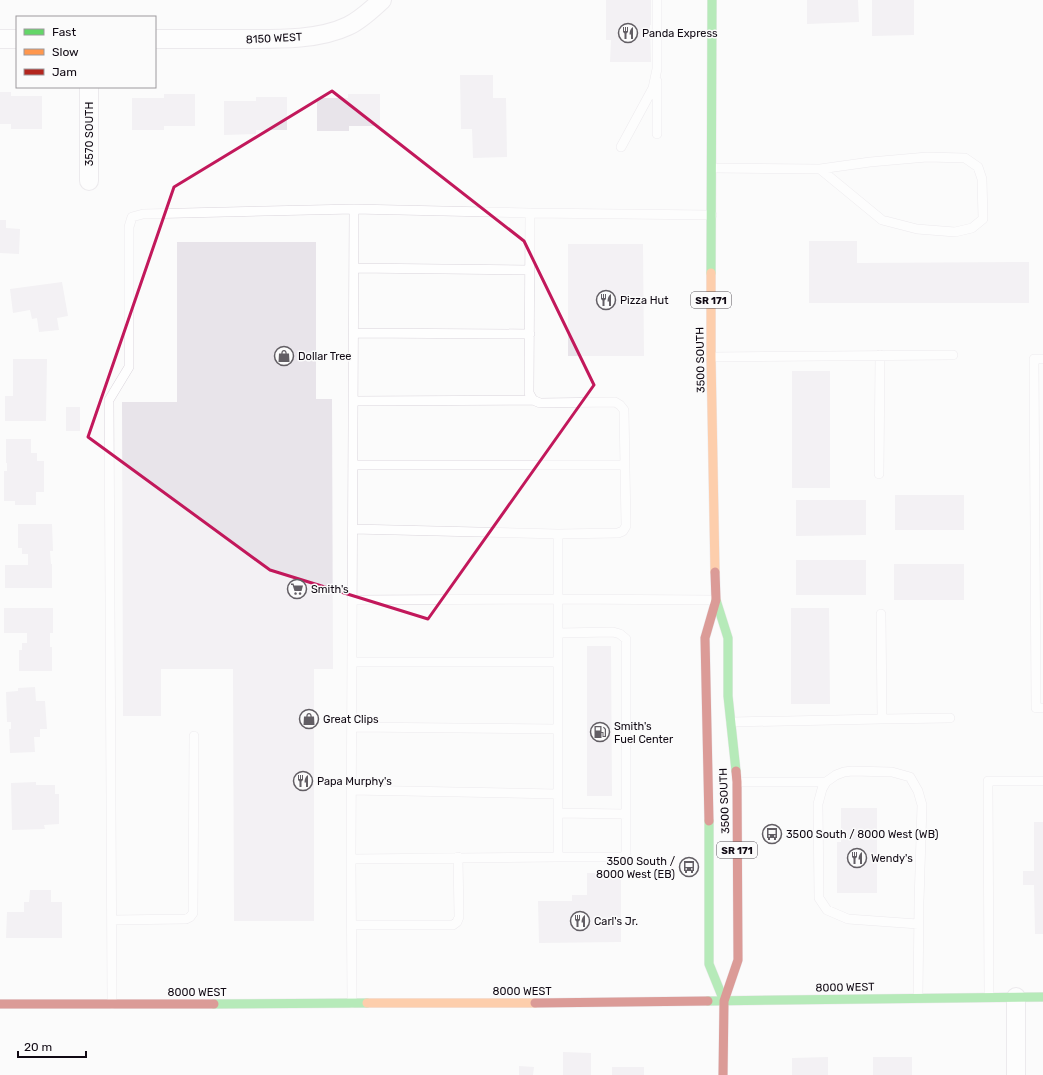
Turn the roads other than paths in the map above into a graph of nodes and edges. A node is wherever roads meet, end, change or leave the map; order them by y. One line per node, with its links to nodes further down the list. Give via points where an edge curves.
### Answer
1 (382, 0): 5 (street, 8150 WEST, via 349,26 326,34 262,39)
2 (657, 0): 7 (lane)
3 (712, 0): 11 (main road, 3500 SOUTH / SR 171)
4 (16, 39): 6 (street)
5 (156, 39)
6 (0, 40)
7 (657, 69): 9 (lane); 10 (lane, via 653,88)
8 (90, 88): 13 (street, 3570 SOUTH)
9 (657, 134)
10 (621, 147)
11 (712, 168): 12 (lane); 16 (main road, 3500 SOUTH / SR 171)
12 (820, 169): 12 (lane, via 927,157 966,158 978,167 982,179 983,219 972,228 955,232 917,229 882,220)
13 (89, 181)
14 (354, 210): 15 (lane); 17 (lane); 56 (lane, via 143,214 132,217 129,367 109,400)
15 (530, 213): 16 (lane); 18 (lane)
16 (712, 215): 23 (main road, 3500 SOUTH / SR 171)
17 (354, 268): 18 (lane); 19 (lane)
18 (530, 270): 20 (lane)
19 (354, 333): 20 (lane); 26 (lane)
20 (530, 334): 25 (lane, via 529,393)
21 (880, 355): 22 (lane); 23 (lane); 29 (lane)
22 (953, 355)
23 (711, 356): 34 (main road, 3500 SOUTH / SR 171)
24 (1043, 359): 39 (lane, via 1034,359 1036,708)
25 (533, 400): 26 (lane); 28 (lane, via 540,403 614,402 620,405 624,410)
26 (354, 401): 27 (lane)
27 (353, 465): 28 (lane); 30 (lane)
28 (625, 465): 31 (lane, via 626,526 623,531)
29 (879, 474)
30 (353, 528): 31 (lane); 33 (lane)
31 (558, 534): 32 (lane)
32 (558, 599): 33 (lane); 34 (lane); 36 (lane)
33 (353, 600): 37 (lane)
34 (716, 600): 42 (main road, 3500 SOUTH / SR 171, via 728,638 728,696); 63 (main road, 3500 SOUTH / SR 171, via 705,638 709,797 709,964)
35 (881, 614): 40 (lane)
36 (558, 633): 38 (lane); 52 (lane, via 613,632 626,639)
37 (352, 662): 38 (lane); 43 (lane)
38 (558, 662): 44 (lane)
39 (1043, 708)
40 (882, 718): 41 (lane); 42 (lane)
41 (950, 718)
42 (731, 722): 47 (main road, 3500 SOUTH / SR 171)
43 (352, 727): 44 (lane); 49 (lane)
44 (558, 729): 50 (lane)
45 (194, 736): 56 (lane, via 194,913 186,920)
46 (1043, 781): 59 (lane, via 988,781)
47 (737, 782): 48 (lane); 63 (main road, 3500 SOUTH / SR 171, via 738,960)
48 (826, 782): 57 (lane, via 818,804 819,898 827,910 848,920); 57 (lane, via 836,775 852,771 892,772 910,777 922,805)
49 (351, 790): 50 (lane); 55 (lane)
50 (558, 794): 51 (lane)
51 (558, 813): 52 (lane); 54 (lane)
52 (626, 814): 54 (lane, via 626,852 622,857)
53 (458, 857): 54 (lane); 55 (lane); 58 (lane, via 458,922 453,925)
54 (558, 857)
55 (351, 859): 58 (lane)
56 (112, 920): 66 (lane)
57 (918, 924): 62 (lane)
58 (352, 925): 64 (lane)
59 (989, 997): 60 (main road, 8000 WEST); 62 (main road, 8000 WEST)
60 (1016, 997): 61 (main road, 8000 WEST); 68 (street)
61 (1043, 997)
62 (918, 998): 63 (main road, 8000 WEST)
63 (724, 1001): 64 (main road, 8000 WEST); 67 (main road, 3500 SOUTH / SR 171)
64 (352, 1003): 66 (main road, 8000 WEST)
65 (0, 1004): 66 (main road, 8000 WEST)
66 (112, 1004)
67 (723, 1075)
68 (1016, 1075)

